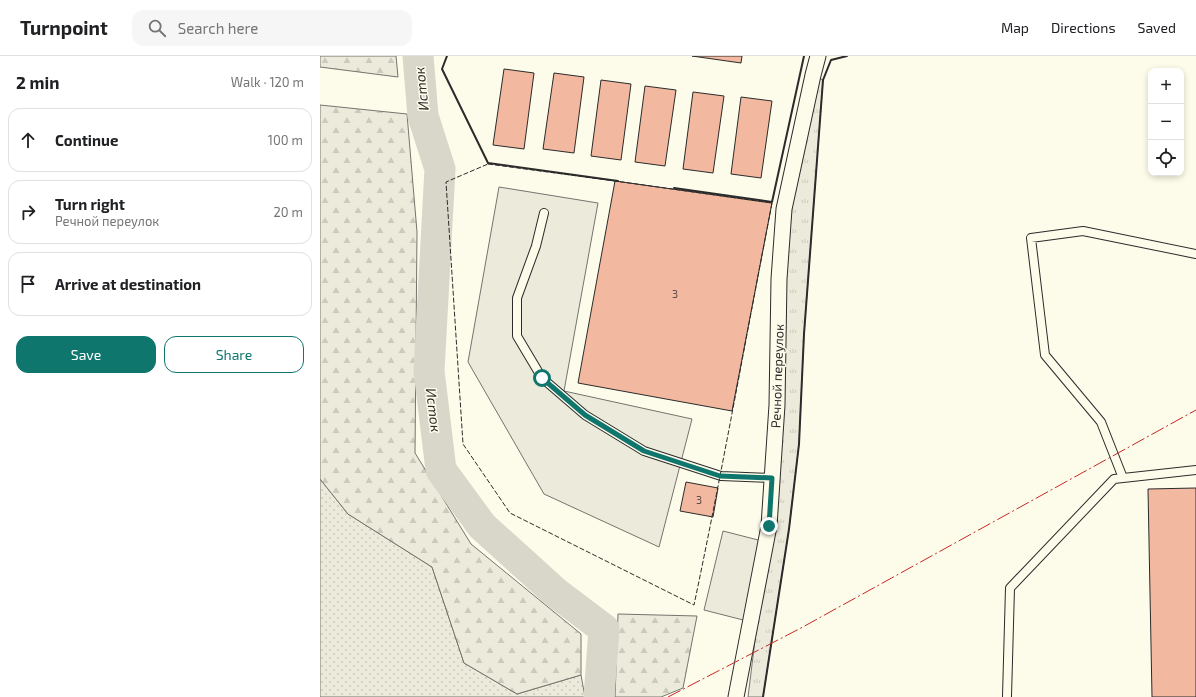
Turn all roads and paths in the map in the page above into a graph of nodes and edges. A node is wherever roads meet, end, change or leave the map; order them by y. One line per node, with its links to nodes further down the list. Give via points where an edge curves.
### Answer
1 (818, 56): 5 (street, Речной переулок, via 784,209)
2 (544, 213): 5 (lane, via 536,246 517,298 517,336 542,378 585,415 644,451 720,476)
3 (1196, 254): 6 (lane, via 1083,231 1032,238 1045,355 1101,422)
4 (1196, 470): 6 (lane)
5 (772, 478): 8 (street, Речной переулок, via 769,526)
6 (1123, 478): 7 (lane, via 1114,479 1010,588)
7 (1007, 696)
8 (736, 697)

